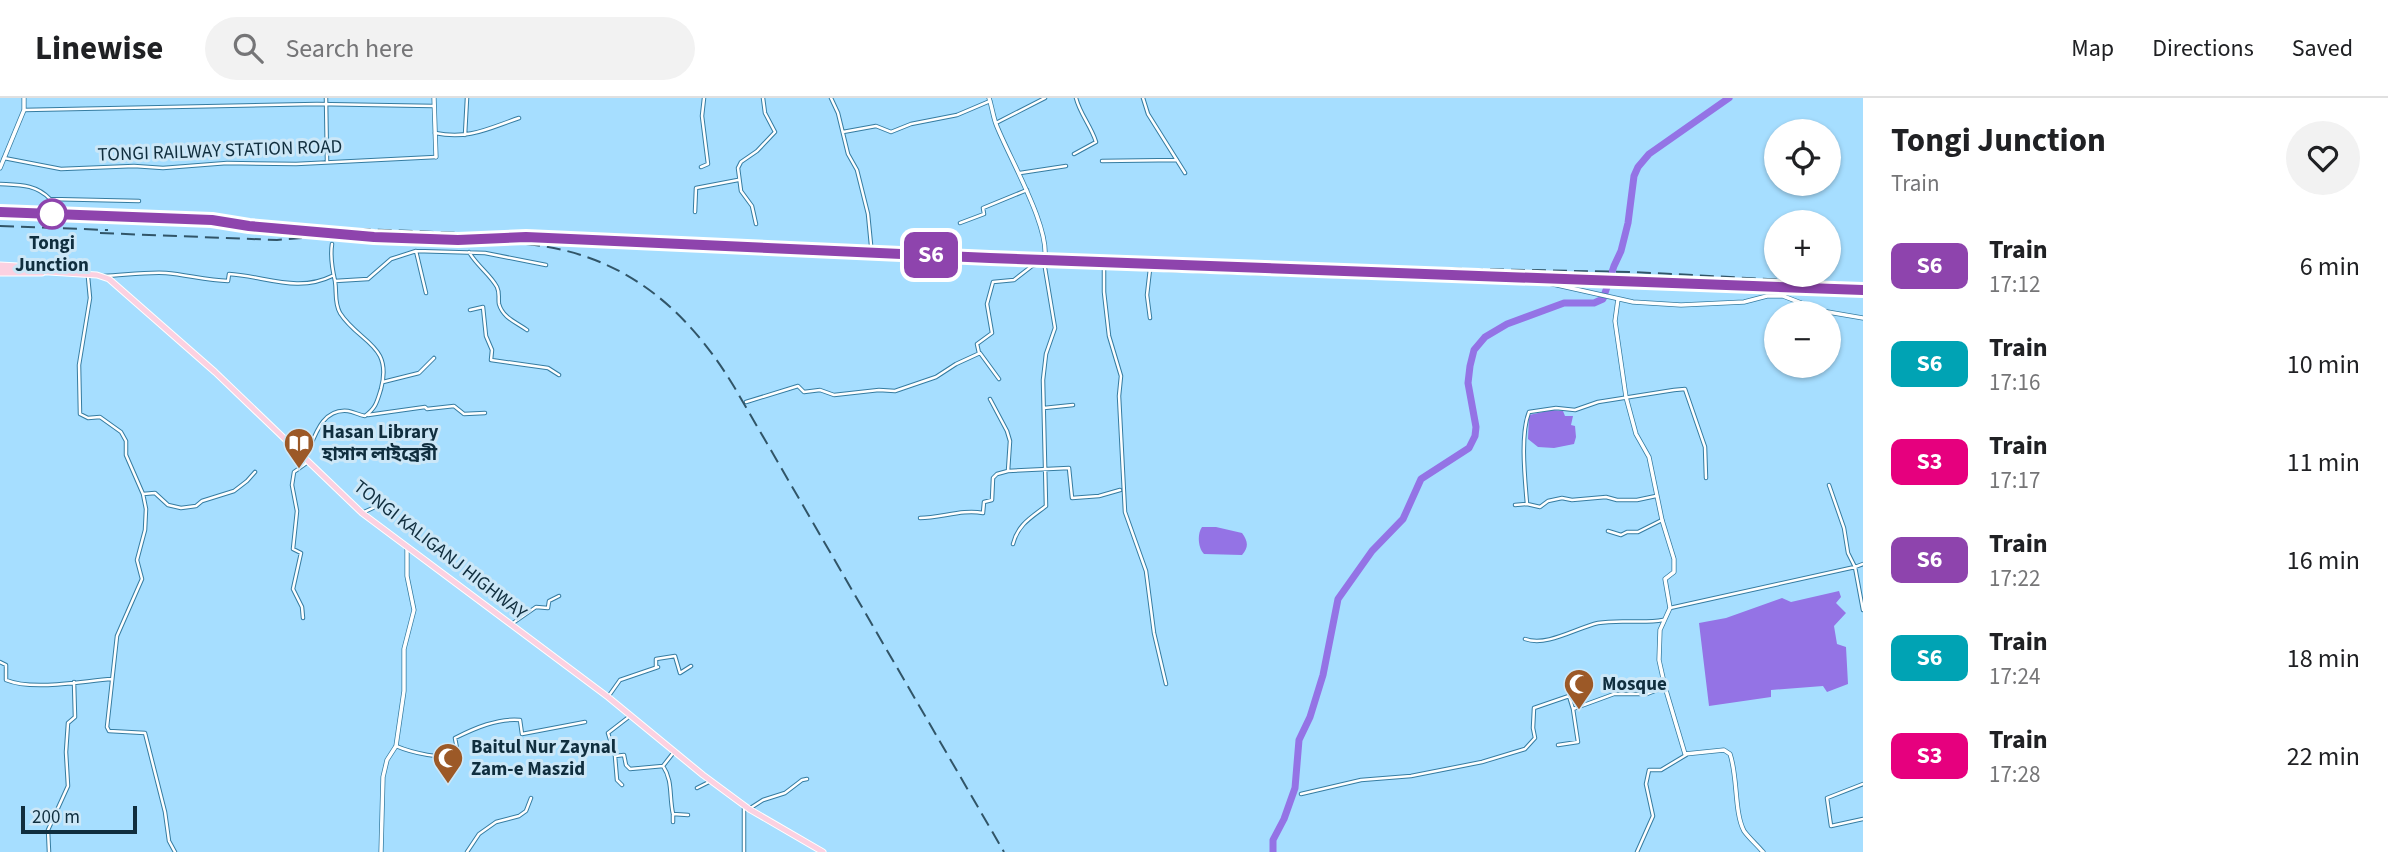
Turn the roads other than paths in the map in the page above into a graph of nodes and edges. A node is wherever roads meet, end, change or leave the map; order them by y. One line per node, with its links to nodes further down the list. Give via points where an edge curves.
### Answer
1 (24, 98): 16 (street)
2 (244, 98): 14 (street)
3 (326, 98): 13 (street)
4 (434, 98): 15 (street)
5 (467, 98): 21 (street)
6 (704, 98): 29 (street, via 708,164)
7 (763, 98): 33 (street, via 775,132 741,162)
8 (831, 98): 19 (street)
9 (1045, 98): 18 (street)
10 (1076, 98): 22 (street, via 1096,142)
11 (1143, 98): 25 (street)
12 (989, 100): 18 (street); 19 (street, via 957,115 891,132 876,126)
13 (326, 104): 14 (street); 15 (street); 27 (street)
14 (244, 106): 16 (street)
15 (434, 106): 20 (street)
16 (24, 110): 24 (street)
17 (519, 118): 21 (street)
18 (996, 124): 31 (street)
19 (844, 132): 41 (street, via 865,199)
20 (435, 133): 21 (street); 23 (street)
21 (464, 135)
22 (1074, 154)
23 (436, 157): 27 (street, TONGI RAILWAY STATION ROAD)
24 (4, 158): 27 (street, TONGI RAILWAY STATION ROAD, via 61,169); 30 (street)
25 (1177, 160): 26 (street); 32 (street)
26 (1102, 161)
27 (327, 162)
28 (1066, 166): 31 (street)
29 (701, 167)
30 (0, 168)
31 (1020, 173): 35 (street)
32 (1185, 173)
33 (738, 180): 37 (street, via 696,188); 39 (street)
34 (0, 184): 36 (street, via 32,187 50,199)
35 (1027, 190): 38 (street); 44 (street, via 1046,249)
36 (139, 201)
37 (695, 212)
38 (960, 223)
39 (756, 225)
40 (331, 244): 52 (street)
41 (872, 245)
42 (416, 251): 43 (street); 53 (street, via 391,259 368,279); 54 (street)
43 (469, 252): 45 (street); 59 (street, via 498,288 499,303 508,319)
44 (1044, 262): 46 (street); 60 (street, via 1014,280 993,282 987,304 992,333 977,344); 69 (street, via 1055,327 1046,354)
45 (546, 265)
46 (1104, 266): 48 (street); 78 (street, via 1109,336 1121,376)
47 (0, 269): 49 (main road); 49 (main road, via 26,275)
48 (1150, 269): 55 (street, via 1563,285); 57 (street)
49 (56, 272): 50 (main road)
50 (88, 275): 51 (main road); 79 (street, via 90,299 79,365 80,414 100,417 121,432)
51 (102, 276): 52 (street, via 166,273 228,281 229,274 291,285); 72 (main road, TONGI KALIGANJ HIGHWAY, via 215,372)
52 (332, 276): 53 (street)
53 (335, 281): 64 (street, via 340,313 379,353)
54 (426, 293)
55 (1617, 299): 58 (street, via 1681,306 1783,296 1822,311); 65 (street, via 1615,321)
56 (470, 310): 62 (street, via 483,307 491,360 548,368)
57 (1150, 318)
58 (1863, 318)
59 (527, 330)
60 (979, 353): 63 (street); 67 (street, via 936,377 895,391 834,395 820,390 804,392 798,386)
61 (433, 358): 64 (street, via 419,373)
62 (559, 375)
63 (999, 379)
64 (383, 382): 71 (street, via 379,401)
65 (1626, 397): 76 (street, via 1685,389 1705,447); 80 (street, via 1636,434 1647,453); 82 (street, via 1575,410 1529,412 1523,463)
66 (990, 399): 74 (street, via 1010,441)
67 (746, 402)
68 (1073, 405): 69 (street)
69 (1044, 408): 73 (street)
70 (485, 413): 71 (street, via 464,414 454,406)
71 (365, 416): 72 (street, via 345,411 328,418 317,428)
72 (307, 460): 84 (main road, TONGI KALIGANJ HIGHWAY); 95 (street, via 294,472 292,481 297,512 293,549 301,553 293,589)
73 (1045, 469): 74 (street); 78 (street, via 1070,469 1072,498); 88 (street, via 1045,509 1027,519)
74 (1009, 471): 85 (street, via 993,478 992,500 984,502 983,513)
75 (255, 472): 79 (street, via 234,491 195,506 168,505 155,493)
76 (1706, 478)
77 (1829, 485): 91 (street)
78 (1122, 490): 103 (street, via 1146,572)
79 (143, 494): 101 (street, via 145,530 136,564 142,579 117,636)
80 (1656, 496): 82 (street, via 1637,500 1562,498 1540,507); 86 (street)
81 (386, 502): 84 (street)
82 (1527, 503): 83 (street)
83 (1515, 505)
84 (362, 513): 89 (main road, TONGI KALIGANJ HIGHWAY)
85 (920, 518)
86 (1662, 520): 87 (street, via 1621,535); 93 (street, via 1675,567 1665,579)
87 (1608, 531)
88 (1013, 544)
89 (407, 548): 97 (main road, TONGI KALIGANJ HIGHWAY); 110 (street, via 414,610 404,649)
90 (1863, 564): 91 (street)
91 (1855, 567): 93 (street); 94 (street)
92 (559, 596): 97 (street, via 549,601 548,608 536,607)
93 (1670, 608): 96 (street)
94 (1863, 610)
95 (303, 618)
96 (1664, 620): 98 (street, via 1602,623 1541,642); 104 (street, via 1659,660)
97 (511, 625): 105 (main road, TONGI KALIGANJ HIGHWAY)
98 (1525, 639)
99 (0, 662): 102 (street, via 6,666 8,681)
100 (691, 666): 105 (street, via 680,673 675,656 656,659 657,667 620,680)
101 (112, 679): 102 (street); 128 (street, via 107,730 144,732)
102 (74, 682): 127 (street, via 75,717 68,723 65,751 68,786 48,830)
103 (1166, 684)
104 (1665, 687): 106 (street, via 1647,694 1614,694); 112 (street)
105 (608, 697): 107 (main road, TONGI KALIGANJ HIGHWAY)
106 (1573, 709): 109 (street, via 1578,742); 120 (street, via 1569,696 1534,708 1535,738 1525,749 1482,762)
107 (630, 716): 111 (main road, TONGI KALIGANJ HIGHWAY); 113 (street, via 608,733)
108 (585, 722): 110 (street, via 522,734 520,720 504,719 455,738 458,754 453,757 437,758)
109 (1558, 745)
110 (396, 746): 129 (street, via 383,777)
111 (674, 752): 114 (street); 116 (main road, TONGI KALIGANJ HIGHWAY)
112 (1686, 755): 133 (street, via 1661,769 1649,770 1646,784 1653,816); 134 (street, via 1724,750 1730,754 1742,826)
113 (615, 756): 114 (street, via 624,755 630,769); 118 (street)
114 (663, 766): 123 (street, via 670,778)
115 (807, 779): 122 (street)
116 (711, 781): 119 (street); 122 (main road, TONGI KALIGANJ HIGHWAY)
117 (1863, 784): 125 (street, via 1827,797 1831,826)
118 (622, 785)
119 (697, 788)
120 (1301, 794)
121 (531, 798): 130 (street, via 526,811 496,821)
122 (747, 807): 131 (street); 132 (main road, TONGI KALIGANJ HIGHWAY)
123 (672, 811): 124 (street); 126 (street)
124 (688, 815)
125 (1863, 819)
126 (673, 822)
127 (49, 852)
128 (175, 852)
129 (381, 852)
130 (467, 852)
131 (744, 852)
132 (823, 852)
133 (1637, 852)
134 (1763, 852)

